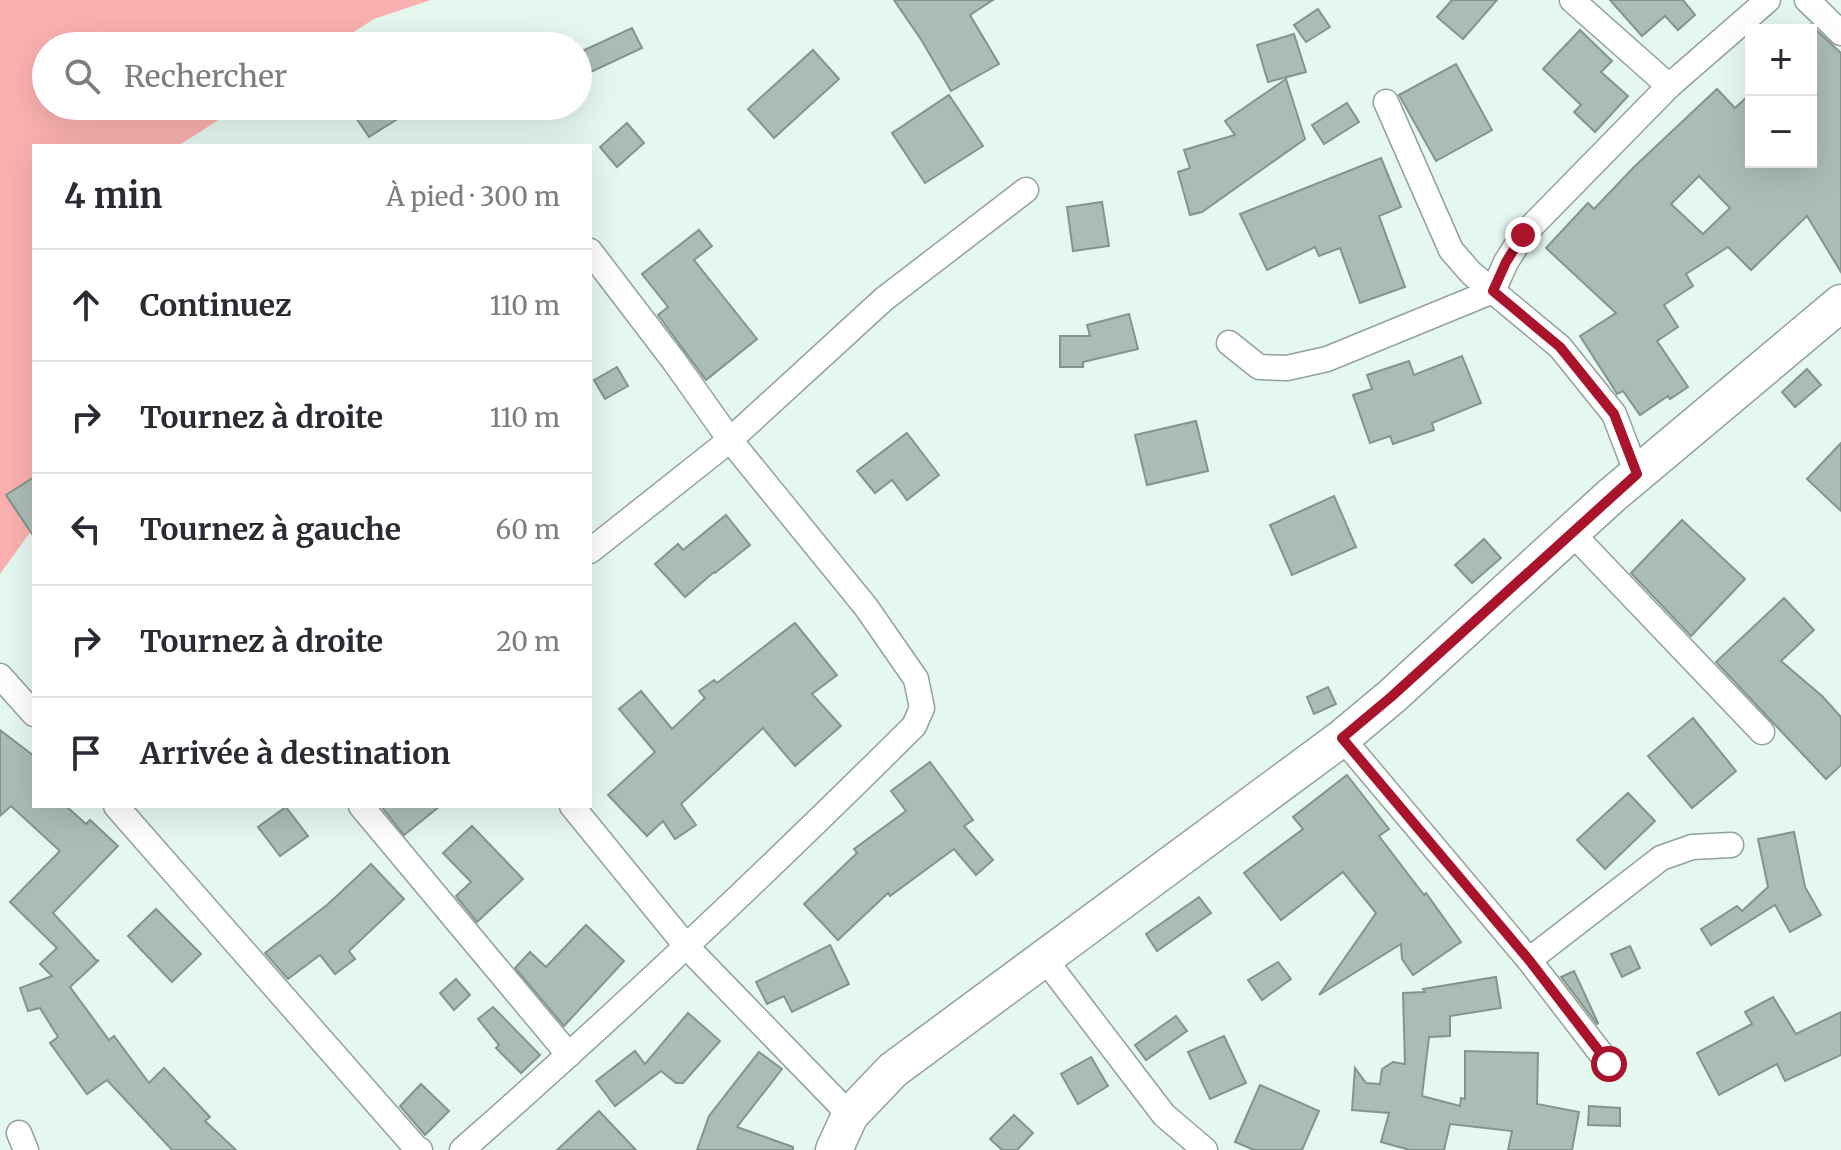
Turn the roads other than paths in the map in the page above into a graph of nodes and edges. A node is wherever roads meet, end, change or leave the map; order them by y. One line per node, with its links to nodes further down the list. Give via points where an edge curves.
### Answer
1 (1572, 0): 5 (street)
2 (1768, 0): 5 (street)
3 (1807, 0): 4 (street)
4 (1841, 33)
5 (1669, 86): 9 (street, via 1523,235)
6 (1386, 102): 9 (street, via 1451,250)
7 (1026, 190): 12 (street, via 884,299)
8 (592, 254): 12 (street)
9 (1493, 291): 11 (street, via 1327,359 1287,368 1259,367); 13 (street, via 1560,347 1614,414)
10 (1841, 303): 13 (street)
11 (1229, 343)
12 (730, 440): 15 (street); 24 (street, via 866,607 916,679 922,708 914,726)
13 (1637, 474): 14 (street)
14 (1571, 532): 18 (street); 19 (street)
15 (592, 549)
16 (1, 677): 17 (street)
17 (32, 712)
18 (1762, 732)
19 (1342, 738): 25 (street); 26 (street)
20 (118, 808): 30 (street)
21 (363, 808): 27 (street)
22 (574, 808): 24 (street)
23 (1731, 845): 26 (street, via 1692,847 1661,858)
24 (687, 947): 27 (street); 29 (street)
25 (1044, 958): 29 (street, via 893,1070); 33 (street, via 1164,1115)
26 (1529, 960): 28 (street)
27 (569, 1055): 31 (street)
28 (1609, 1064)
29 (850, 1115): 32 (street)
30 (420, 1150)
31 (462, 1150)
32 (834, 1150)
33 (1205, 1150)

